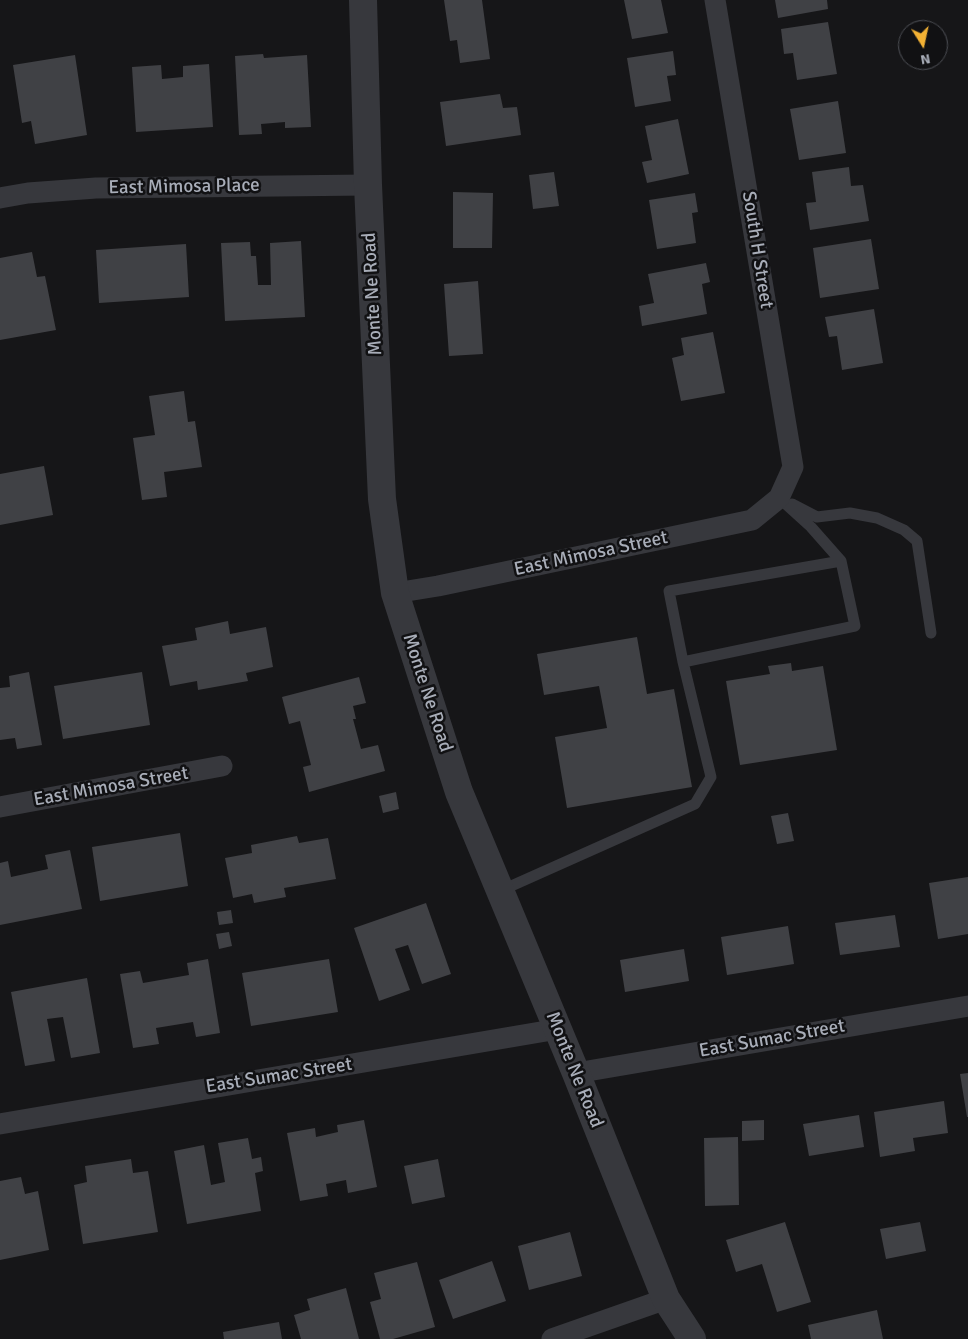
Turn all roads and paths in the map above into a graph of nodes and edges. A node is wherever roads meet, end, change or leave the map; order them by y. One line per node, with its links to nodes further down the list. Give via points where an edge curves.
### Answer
1 (363, 0): 3 (street, Monte Ne Road)
2 (715, 0): 5 (street, South H Street, via 793,467)
3 (368, 185): 4 (street, East Mimosa Place, via 96,188); 7 (street, Monte Ne Road, via 382,511)
4 (0, 198)
5 (779, 498): 6 (lane); 7 (street, East Mimosa Street, via 752,520); 8 (lane, via 817,517 850,513 877,518 904,530 917,541)
6 (841, 561): 9 (lane, via 855,626); 9 (lane, via 669,591)
7 (395, 593): 12 (street, Monte Ne Road, via 459,792)
8 (931, 633)
9 (683, 662): 12 (lane, via 711,777 695,804)
10 (222, 766): 11 (street, East Mimosa Street)
11 (0, 807)
12 (500, 891): 14 (street, Monte Ne Road)
13 (968, 1006): 15 (street, East Sumac Street)
14 (558, 1029): 15 (street, Monte Ne Road); 16 (street, East Sumac Street)
15 (576, 1073): 17 (street, Monte Ne Road)
16 (0, 1124)
17 (666, 1298): 18 (street); 19 (street, Monte Ne Road)
18 (552, 1339)
19 (692, 1339)

